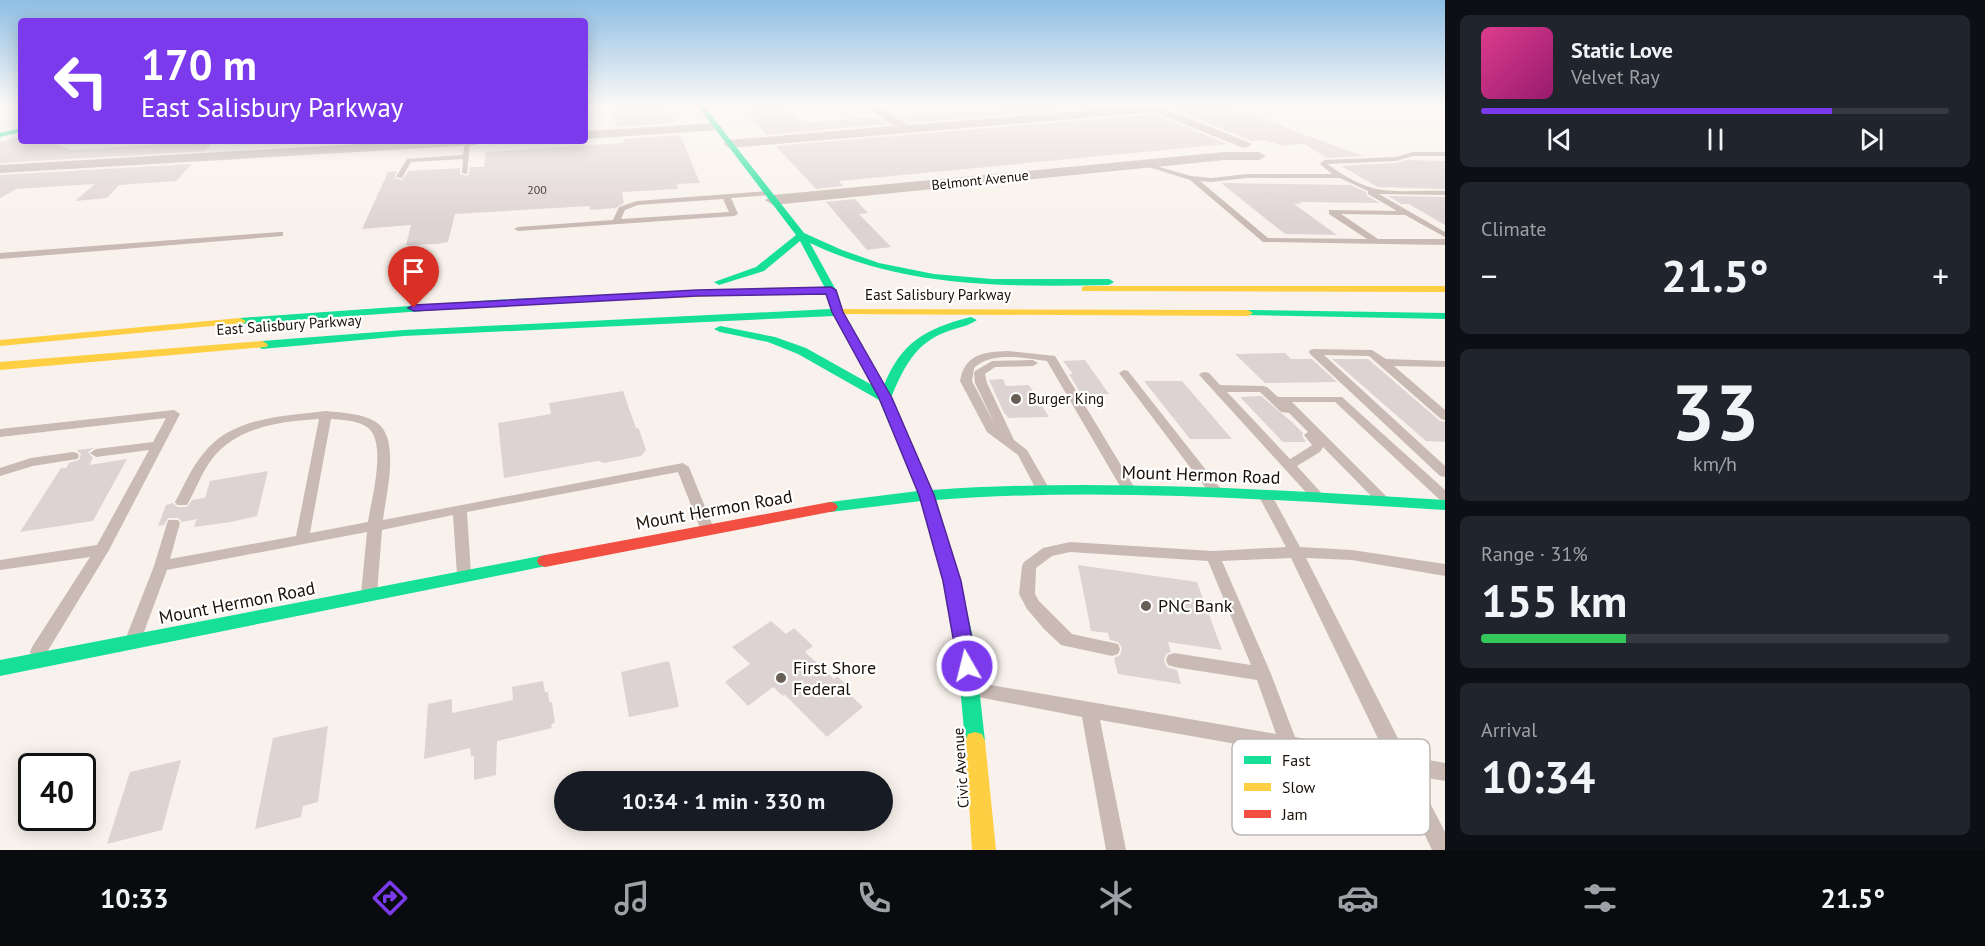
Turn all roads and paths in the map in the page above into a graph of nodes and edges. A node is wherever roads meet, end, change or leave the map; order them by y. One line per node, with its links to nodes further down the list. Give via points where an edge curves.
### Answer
1 (729, 144): 16 (main road, Civic Avenue)
2 (370, 145): 8 (street)
3 (467, 145): 6 (lane)
4 (1445, 154): 10 (lane, via 1323,164)
5 (1259, 156): 7 (street, Belmont Avenue)
6 (466, 157): 9 (lane); 11 (lane, via 409,160)
7 (1142, 164): 12 (lane); 16 (street, Belmont Avenue)
8 (0, 169)
9 (465, 173)
10 (1341, 176): 12 (lane, via 1211,180); 13 (lane)
11 (400, 177)
12 (1191, 177): 23 (lane, via 1266,240)
13 (1365, 189): 14 (lane); 17 (lane)
14 (1445, 193)
15 (726, 196): 16 (lane); 18 (lane, via 637,203 622,209); 18 (lane, via 734,214)
16 (770, 196): 21 (main road, Civic Avenue)
17 (1404, 213): 22 (lane); 23 (lane, via 1332,212)
18 (616, 222): 19 (lane)
19 (518, 229)
20 (280, 234): 25 (lane)
21 (801, 235): 26 (main road, via 867,266 959,282 1114,282); 30 (main road, Civic Avenue); 31 (main road, via 762,268 712,284 587,291)
22 (1445, 235)
23 (1377, 241): 24 (lane)
24 (1445, 242)
25 (0, 256)
26 (1273, 289): 27 (main road, East Salisbury Parkway); 29 (main road, East Salisbury Parkway)
27 (1445, 289)
28 (850, 290): 30 (main road, East Salisbury Parkway)
29 (919, 290)
30 (820, 291): 31 (main road, East Salisbury Parkway); 32 (main road, Civic Avenue)
31 (527, 301): 36 (main road, East Salisbury Parkway)
32 (837, 312): 33 (main road, East Salisbury Parkway); 35 (main road, East Salisbury Parkway); 43 (main road, Civic Avenue)
33 (1237, 313): 34 (main road, East Salisbury Parkway); 43 (main road, via 1159,319 979,318 962,322 916,340 893,373)
34 (1445, 316)
35 (404, 333): 39 (main road, East Salisbury Parkway); 43 (main road, via 465,338 706,327 771,339 802,351)
36 (0, 343)
37 (1383, 362): 38 (lane); 45 (lane); 50 (lane, via 1372,353 1314,352)
38 (1445, 364)
39 (0, 366)
40 (1124, 373): 57 (lane)
41 (1205, 375): 42 (lane)
42 (1218, 388): 52 (lane); 52 (lane, via 1263,389 1314,439 1316,449)
43 (885, 398): 59 (main road, Civic Avenue)
44 (326, 416): 63 (lane, via 259,425 226,440 210,452); 67 (lane, via 360,418 381,432 385,446); 69 (lane)
45 (1445, 416)
46 (0, 433): 47 (lane, via 174,414)
47 (156, 445): 48 (lane); 70 (lane)
48 (96, 453)
49 (73, 456): 53 (lane, via 31,462)
50 (1431, 460): 51 (lane); 54 (lane)
51 (1445, 461)
52 (1289, 465): 60 (lane)
53 (0, 472)
54 (1445, 473)
55 (1042, 490): 56 (main road, Mount Hermon Road); 56 (lane, via 1023,453 991,429 966,381 969,367 976,360 1000,354 1051,358); 59 (main road, Mount Hermon Road)
56 (1129, 490): 57 (main road, Mount Hermon Road)
57 (1216, 493): 58 (main road, Mount Hermon Road)
58 (1265, 494): 60 (main road, Mount Hermon Road); 71 (lane)
59 (927, 495): 68 (main road, Mount Hermon Road); 84 (main road, Civic Avenue, via 952,581)
60 (1319, 497): 62 (main road, Mount Hermon Road)
61 (1445, 497): 62 (lane, via 1338,399 1282,399)
62 (1384, 501): 64 (main road, Mount Hermon Road)
63 (182, 502)
64 (1445, 505)
65 (460, 509): 67 (lane); 68 (lane, via 683,467); 76 (lane)
66 (173, 523): 74 (lane)
67 (375, 526): 69 (lane); 77 (lane)
68 (707, 528): 76 (main road, Mount Hermon Road)
69 (302, 540): 74 (lane)
70 (102, 550): 73 (lane); 81 (lane)
71 (1296, 552): 72 (lane); 75 (lane, via 1352,555); 88 (lane)
72 (1212, 556): 79 (lane, via 1070,547 1048,552 1029,566 1027,594 1050,624 1067,640); 83 (lane)
73 (0, 565)
74 (161, 566): 78 (lane)
75 (1445, 570)
76 (464, 576): 77 (main road, Mount Hermon Road)
77 (369, 596): 78 (main road, Mount Hermon Road)
78 (133, 642): 81 (main road, Mount Hermon Road)
79 (1112, 649)
80 (1174, 660): 83 (lane)
81 (32, 662): 82 (main road, Mount Hermon Road)
82 (0, 668)
83 (1263, 674): 87 (lane)
84 (970, 689): 85 (lane); 92 (main road, Civic Avenue)
85 (1090, 711): 86 (lane); 93 (lane)
86 (1254, 739)
87 (1287, 739)
88 (1387, 739)
89 (1430, 770): 90 (lane)
90 (1445, 772)
91 (1430, 824): 94 (lane)
92 (984, 850)
93 (1116, 850)
94 (1443, 850)

